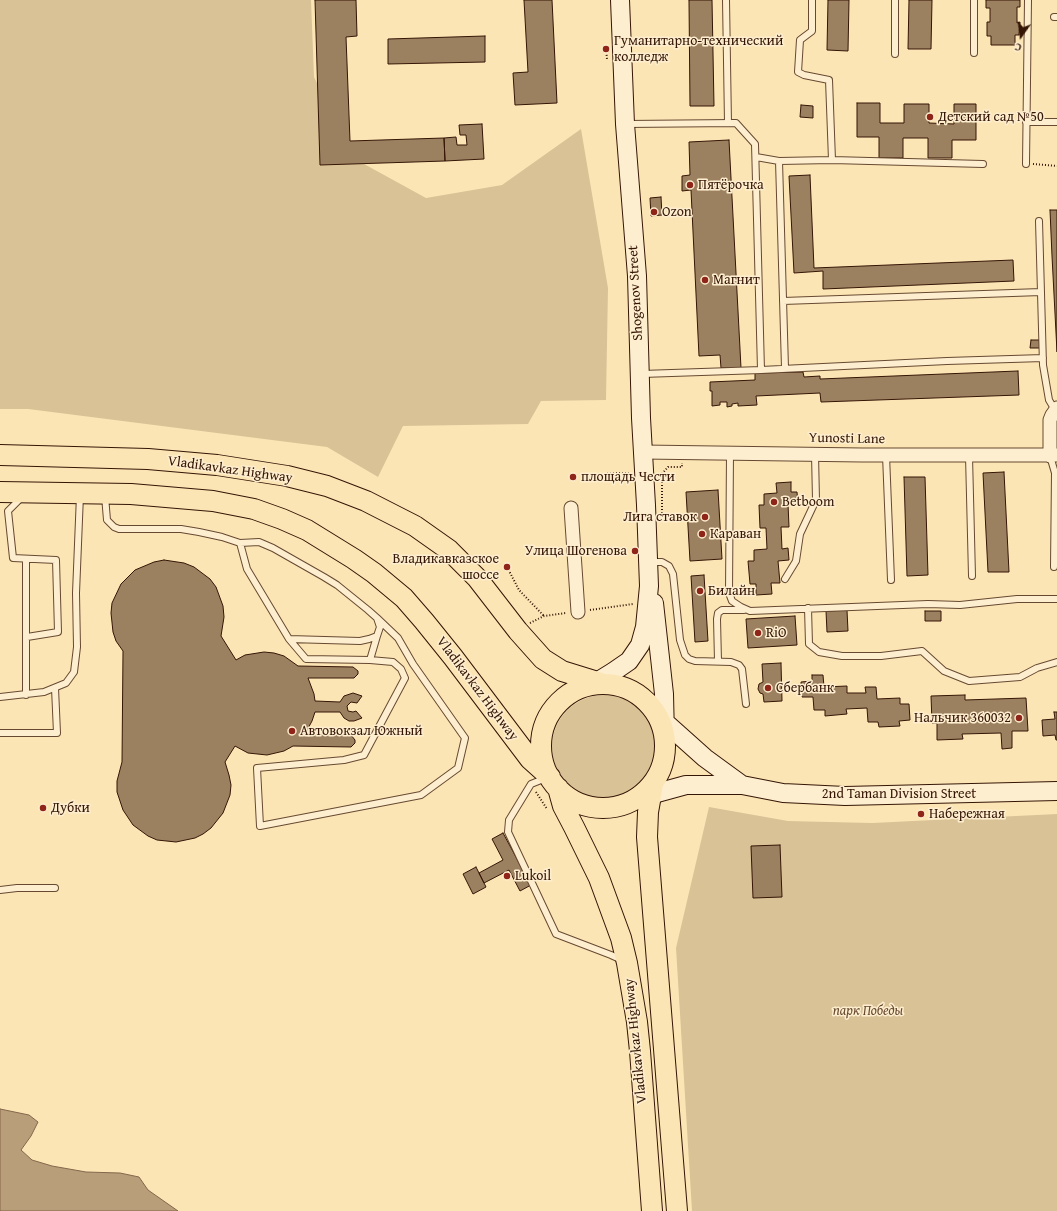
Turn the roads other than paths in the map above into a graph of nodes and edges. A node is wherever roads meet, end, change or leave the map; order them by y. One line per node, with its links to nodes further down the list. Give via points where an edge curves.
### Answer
1 (620, 0): 12 (street, Shogenov Street)
2 (726, 0): 11 (lane)
3 (812, 0): 14 (lane, via 812,31 800,40 798,72 828,80)
4 (895, 0): 8 (lane)
5 (974, 0): 7 (lane)
6 (1028, 0): 9 (lane)
7 (974, 52)
8 (895, 54)
9 (1026, 122): 10 (lane); 17 (lane)
10 (1057, 122)
11 (728, 123): 12 (lane); 13 (lane, via 736,123 755,144)
12 (624, 124): 24 (street, Shogenov Street, via 637,276)
13 (756, 157): 15 (lane); 23 (lane)
14 (832, 160): 15 (lane); 16 (lane)
15 (778, 161): 20 (lane)
16 (983, 164)
17 (1026, 164)
18 (1039, 221): 19 (lane)
19 (1041, 292): 20 (lane); 21 (lane)
20 (784, 301): 22 (lane)
21 (1043, 358): 22 (lane); 25 (lane, via 1049,400)
22 (785, 368): 23 (lane)
23 (761, 370): 24 (lane)
24 (640, 374): 26 (street, Shogenov Street)
25 (1056, 409): 32 (street, via 1050,420)
26 (643, 452): 27 (street, Yunosti Lane); 40 (street, Shogenov Street)
27 (730, 453): 28 (street, Yunosti Lane); 48 (lane, via 729,594 732,601)
28 (814, 454): 30 (street, Yunosti Lane); 43 (lane, via 816,500 800,534 796,562)
29 (0, 455): 57 (main road, Vladikavkaz Highway, via 148,459 217,465 287,476 327,486 366,501 415,526 449,550 477,578 518,631 544,659 562,671)
30 (886, 455): 31 (street, Yunosti Lane); 44 (lane)
31 (969, 456): 32 (street, Yunosti Lane); 42 (lane)
32 (1054, 456): 41 (lane)
33 (0, 492): 34 (main road, Vladikavkaz Highway)
34 (27, 492): 35 (main road, Vladikavkaz Highway); 39 (lane, via 8,511 13,558)
35 (80, 493): 36 (main road, Vladikavkaz Highway); 58 (lane, via 76,593 77,647 74,672 66,683)
36 (105, 493): 38 (lane, via 107,520 119,529 181,529); 64 (main road, Vladikavkaz Highway, via 186,498 240,506 293,524 354,559 393,589 424,621 530,759)
37 (574, 508): 49 (street)
38 (240, 543): 50 (lane, via 259,542 297,561 338,585); 53 (lane, via 247,569)
39 (26, 559): 52 (lane); 52 (lane, via 56,560 58,632)
40 (648, 562): 45 (street, Shogenov Street); 55 (lane, via 662,562 672,570 684,655 695,661)
41 (1054, 567)
42 (972, 576)
43 (785, 579)
44 (891, 580)
45 (649, 586): 57 (street, via 645,627 640,645 629,660); 62 (street, via 655,608 664,694)
46 (1057, 599): 47 (lane, via 1017,599 960,605)
47 (808, 608): 48 (lane); 56 (lane, via 809,644 819,652 842,656 881,656 922,651 944,672 970,681 1020,678 1037,668)
48 (750, 610): 55 (lane, via 722,610 718,613)
49 (581, 611)
50 (377, 618): 51 (lane, via 380,628); 54 (lane, via 398,638 413,664 465,738 458,768 421,795 260,826 257,768 344,760 364,755 405,678 401,669 393,662)
51 (377, 636): 53 (lane, via 360,641); 54 (lane)
52 (27, 637): 59 (lane)
53 (289, 639): 54 (lane, via 306,659)
54 (370, 660)
55 (718, 661): 61 (lane, via 735,662 741,667)
56 (1057, 662)
57 (598, 684): 62 (main road, via 617,686 634,693 649,705); 64 (main road, via 576,691 562,700 551,713 544,728 543,762)
58 (56, 688): 59 (lane); 63 (lane, via 57,733)
59 (26, 695): 60 (lane)
60 (0, 697)
61 (746, 704)
62 (662, 724): 65 (street); 67 (main road, via 665,747 663,761 658,775)
63 (0, 733)
64 (554, 783): 67 (main road, via 569,797 581,804 595,807 623,805); 70 (main road, Vladikavkaz Highway, via 599,878 621,938); 70 (lane, via 531,784 509,820 508,832 556,934)
65 (742, 785): 66 (street, 2nd Taman Division Street, via 783,793 844,796); 67 (street, via 686,785)
66 (1057, 791)
67 (646, 792): 72 (main road, Vladikavkaz Highway)
68 (54, 888): 69 (lane)
69 (0, 890)
70 (627, 963): 71 (main road, Vladikavkaz Highway, via 640,1051)
71 (652, 1211)
72 (677, 1211)

